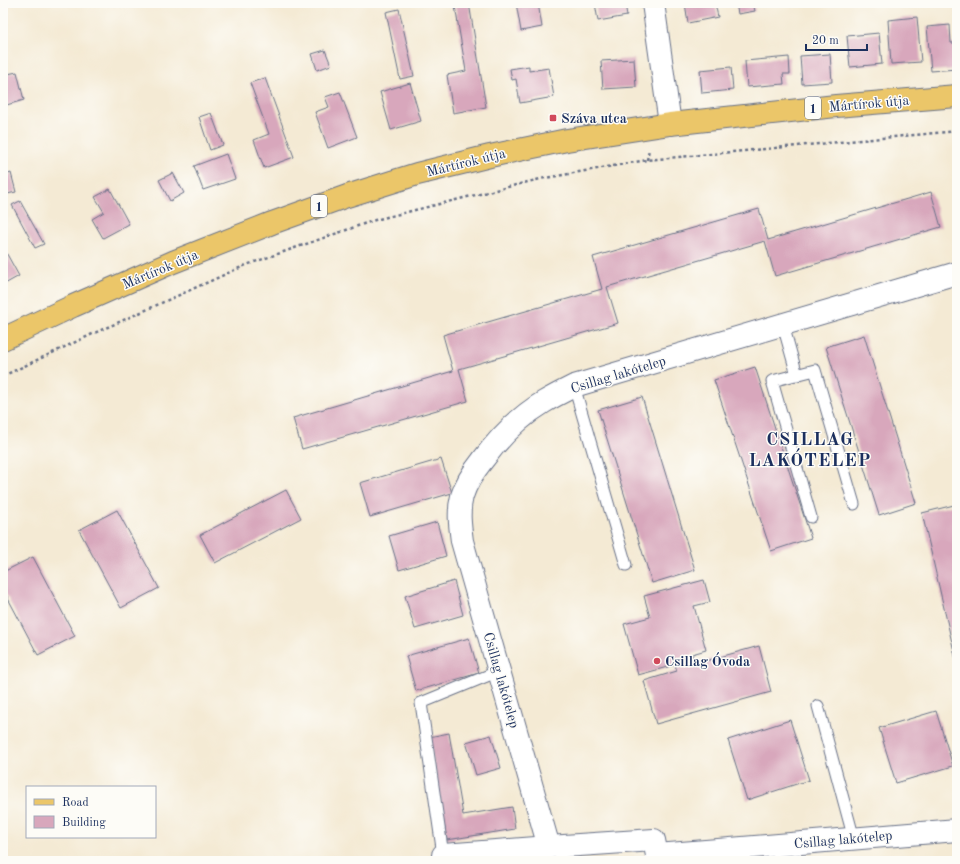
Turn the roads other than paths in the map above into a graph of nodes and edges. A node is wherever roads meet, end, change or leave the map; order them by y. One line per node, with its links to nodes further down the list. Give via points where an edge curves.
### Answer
1 (653, 3): 3 (street)
2 (957, 96): 3 (main road, Mártírok útja / 1)
3 (670, 124): 6 (main road, Mártírok útja / 1, via 566,140 490,156 417,174 347,196 173,262)
4 (957, 273): 5 (street, Csillag lakótelep)
5 (783, 325): 7 (lane); 8 (street, Csillag lakótelep)
6 (3, 339)
7 (797, 375): 9 (lane, via 815,370); 10 (lane, via 772,381)
8 (574, 386): 11 (lane); 12 (street, Csillag lakótelep, via 543,402 504,433 472,474 462,495 462,542)
9 (854, 504)
10 (811, 517)
11 (626, 565)
12 (499, 671): 16 (street, Csillag lakótelep); 17 (lane, via 421,703)
13 (818, 706): 15 (lane)
14 (957, 830): 15 (street, Csillag lakótelep)
15 (854, 838): 19 (street, Csillag lakótelep)
16 (549, 847): 18 (street, Csillag lakótelep); 19 (street, Csillag lakótelep, via 654,840)
17 (443, 855): 18 (street, Csillag lakótelep)
18 (483, 856)
19 (657, 858)

